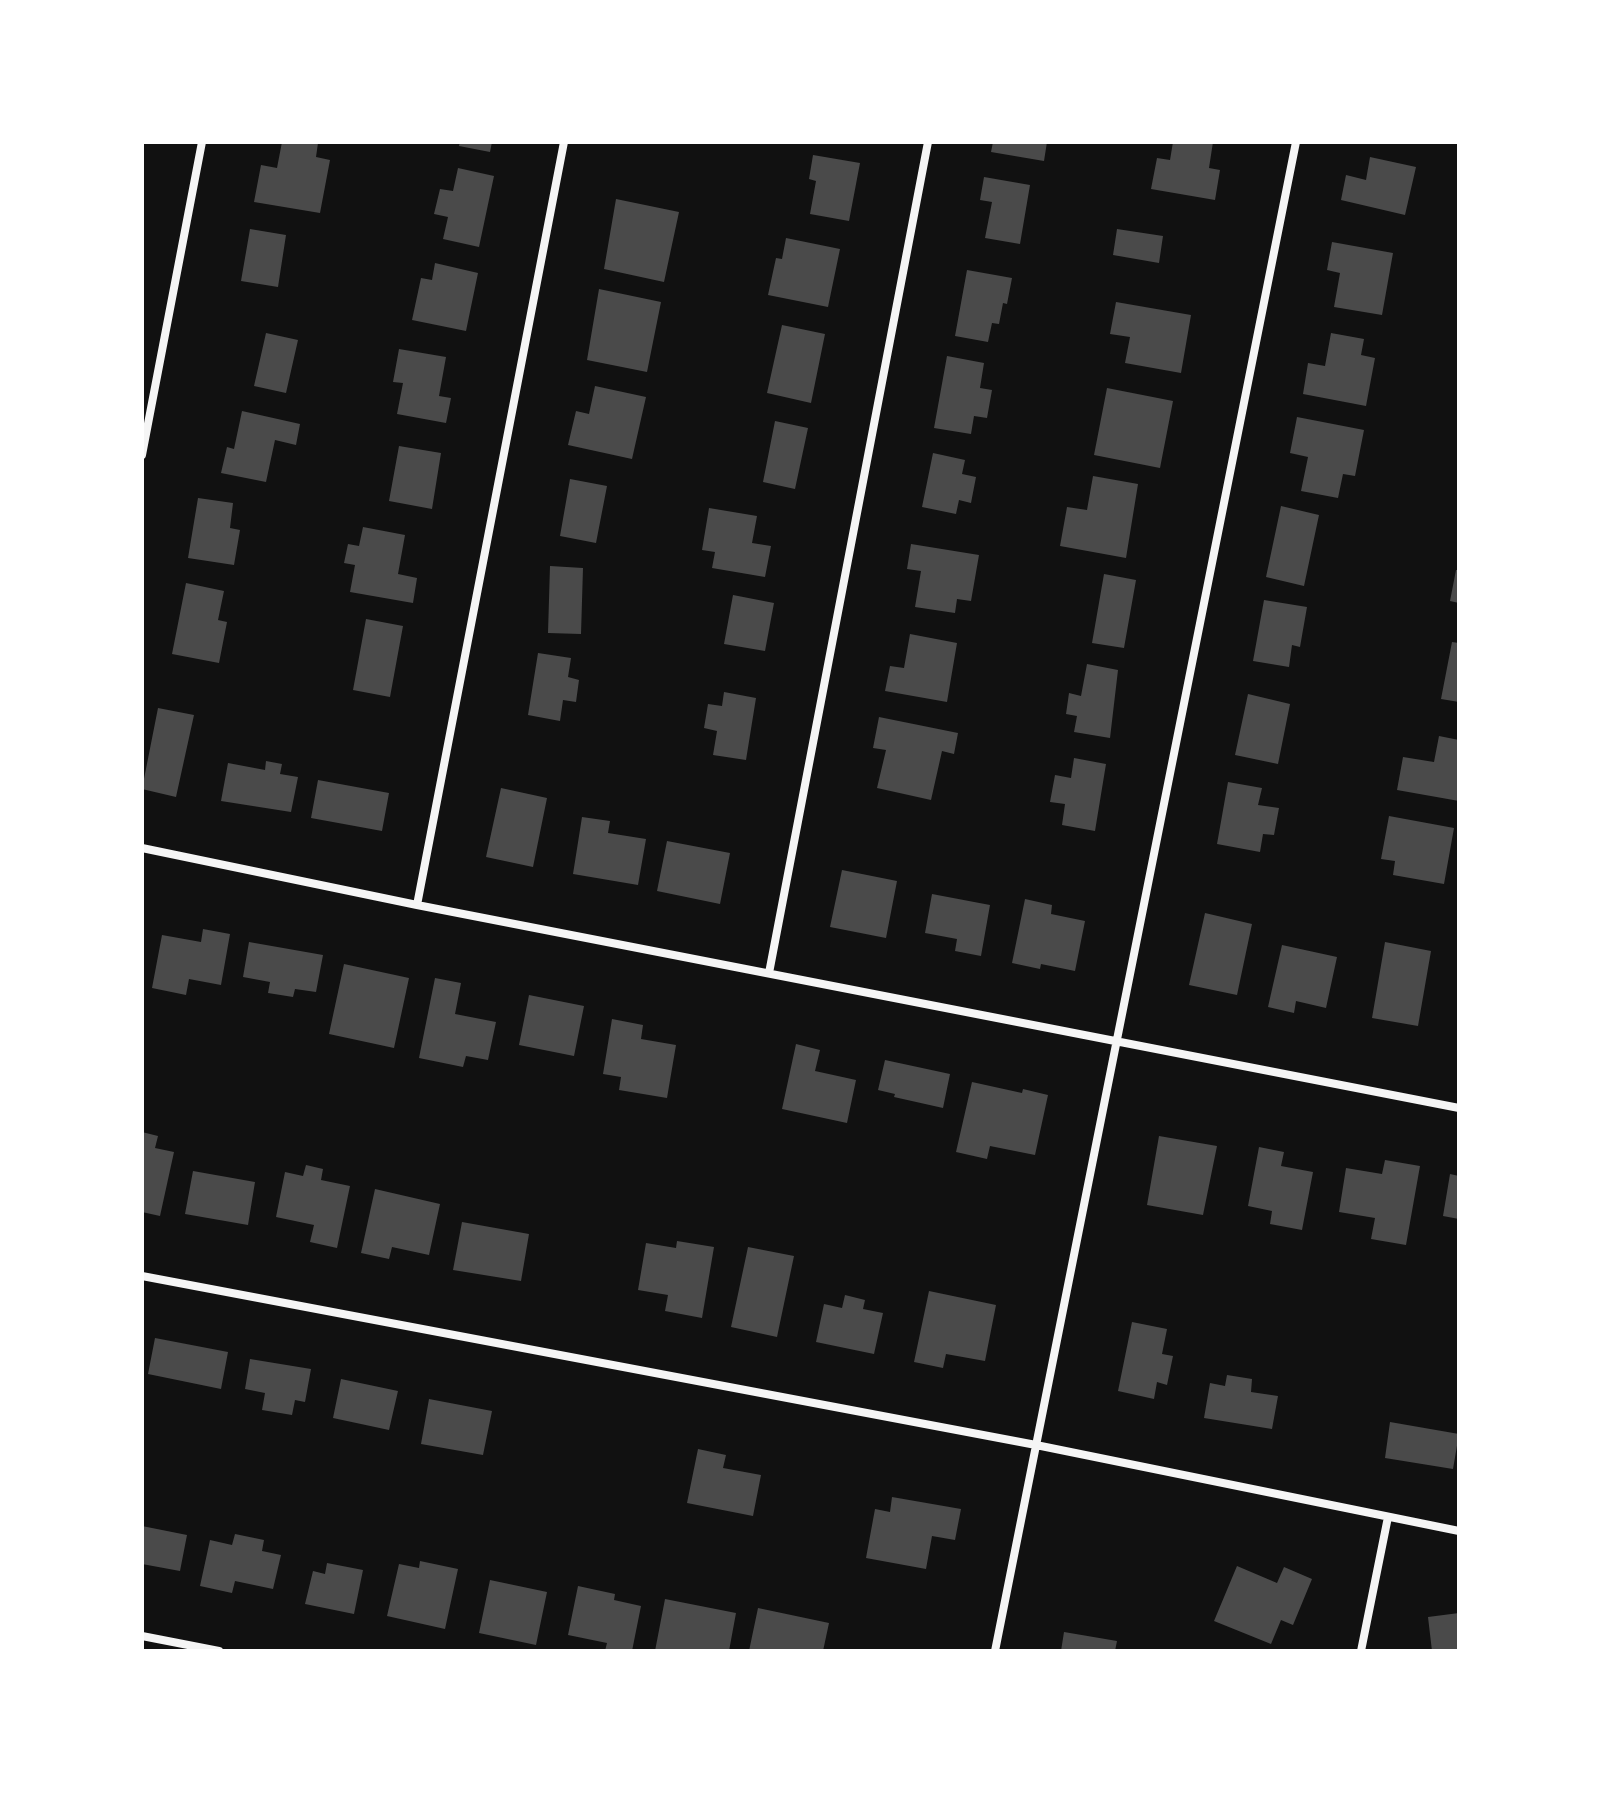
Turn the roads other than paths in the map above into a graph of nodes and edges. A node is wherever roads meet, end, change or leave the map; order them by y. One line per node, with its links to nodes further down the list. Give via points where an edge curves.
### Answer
1 (202, 142): 5 (street)
2 (564, 142): 7 (street)
3 (928, 142): 8 (street)
4 (1296, 142): 9 (street)
5 (142, 455)
6 (142, 848): 7 (street)
7 (417, 905): 8 (street)
8 (769, 973): 9 (street)
9 (1116, 1039): 10 (street); 12 (street)
10 (1459, 1108)
11 (142, 1276): 12 (street)
12 (1036, 1445): 13 (street); 17 (street)
13 (1388, 1517): 14 (street); 18 (street)
14 (1459, 1531)
15 (142, 1636): 16 (street)
16 (219, 1651)
17 (995, 1651)
18 (1361, 1651)

